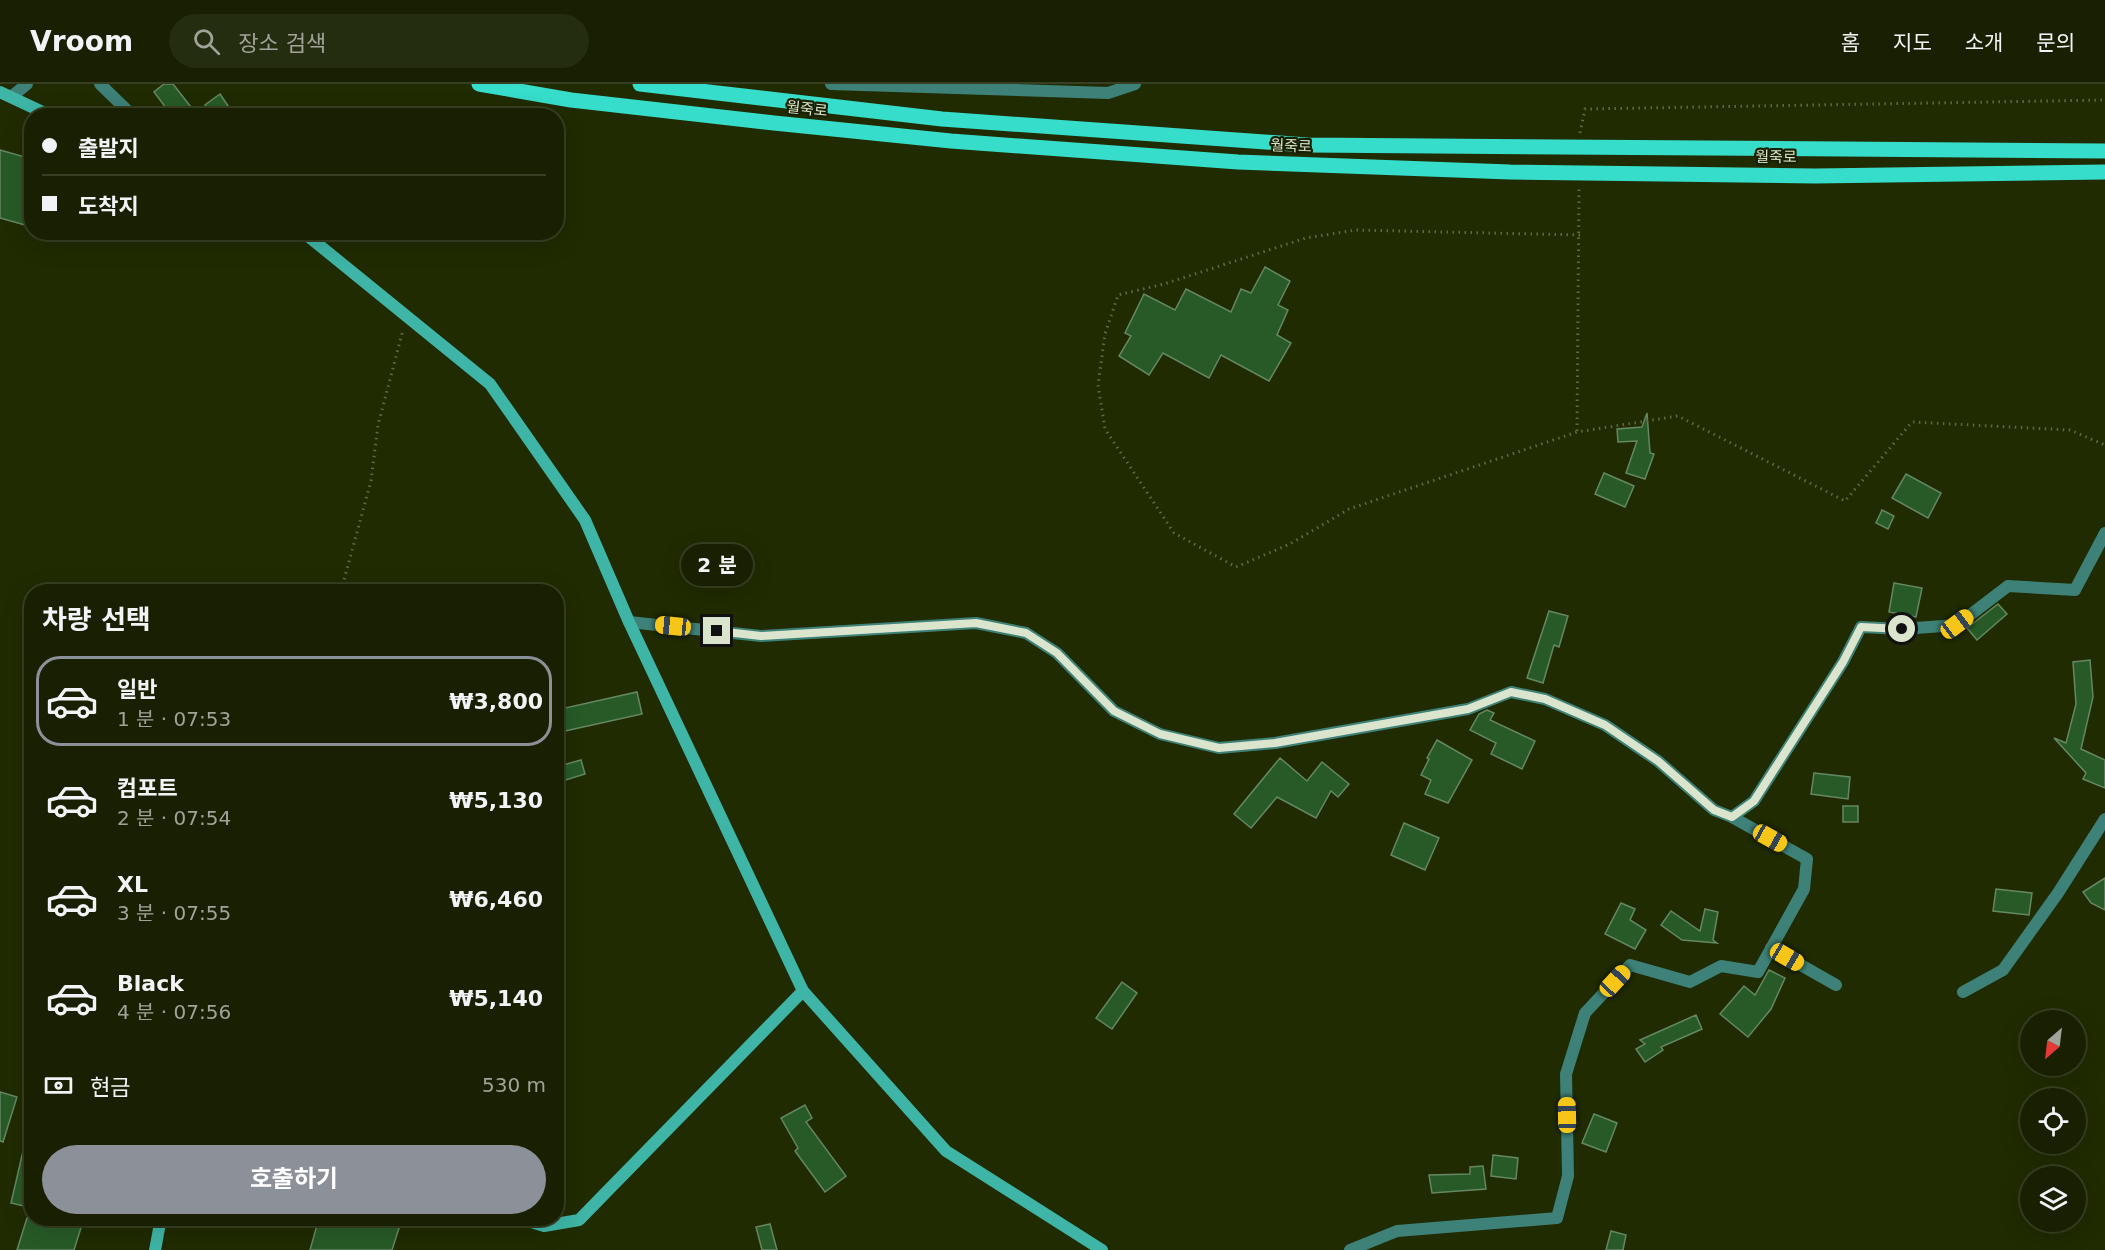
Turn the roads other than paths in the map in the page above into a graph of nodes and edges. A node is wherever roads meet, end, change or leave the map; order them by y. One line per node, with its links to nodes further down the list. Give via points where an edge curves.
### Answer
1 (27, 84): 7 (street)
2 (100, 84): 9 (street)
3 (479, 84): 11 (main road, 월죽로, via 571,100 774,123 951,141 1238,162 1733,175)
4 (640, 84): 10 (main road, 월죽로, via 942,119 1307,145)
5 (831, 84): 6 (street, via 1108,93)
6 (1135, 84)
7 (6, 94): 8 (street)
8 (35, 108)
9 (125, 108)
10 (2105, 151)
11 (2098, 172)
12 (313, 240): 14 (street, via 490,384 585,520)
13 (2105, 533): 15 (street, via 2075,590 2008,586 1957,624 1902,629 1861,627 1843,662 1754,801)
14 (629, 622): 15 (street, via 761,636 976,623 1026,633 1057,653 1114,711 1160,734 1219,748 1275,743 1468,709 1511,692 1545,699 1605,725 1658,761 1714,810); 19 (street)
15 (1732, 817): 17 (street, via 1807,858 1804,889)
16 (2105, 819): 20 (street, via 2003,970)
17 (1771, 948): 18 (street); 25 (street, via 1758,972 1721,966 1690,982 1630,965 1585,1013 1566,1074 1568,1176 1557,1218 1397,1231)
18 (1836, 985)
19 (803, 991): 21 (street, via 579,1220); 24 (street, via 946,1151)
20 (1963, 992)
21 (564, 1223)
22 (160, 1226): 23 (street)
23 (155, 1250)
24 (1102, 1250)
25 (1350, 1250)

